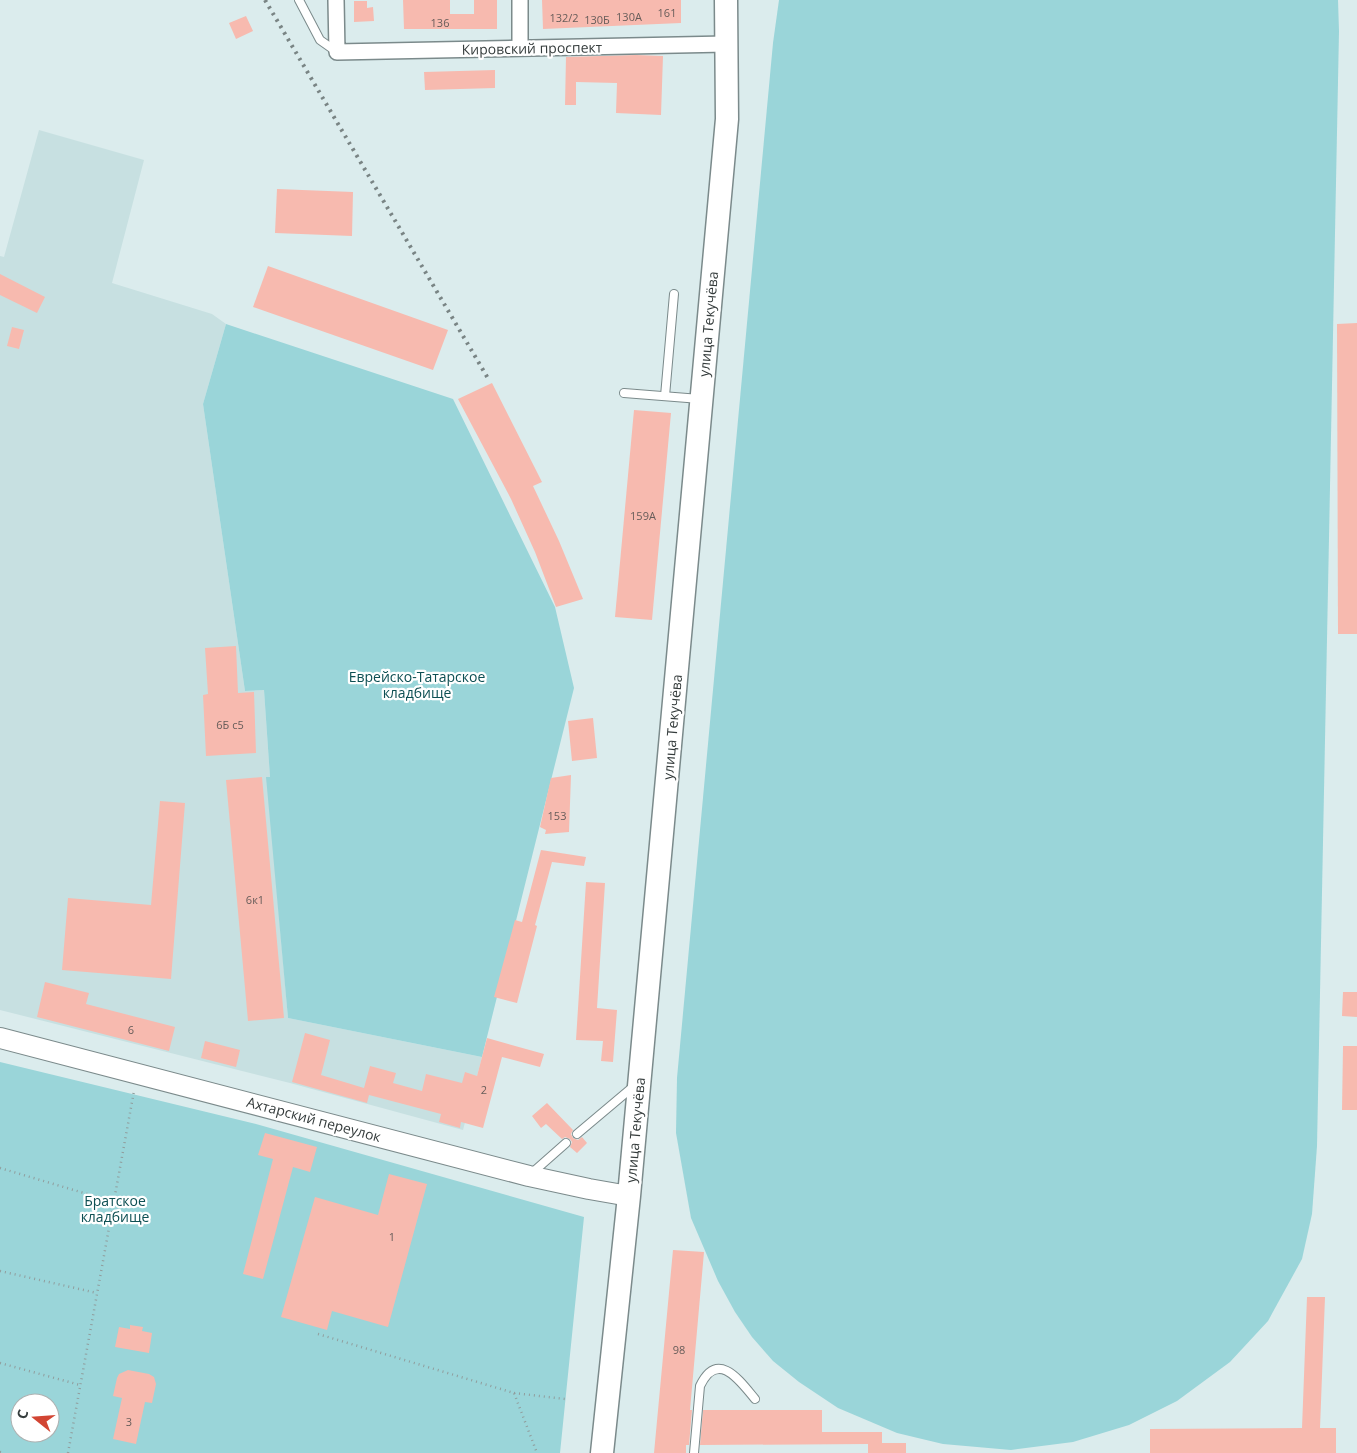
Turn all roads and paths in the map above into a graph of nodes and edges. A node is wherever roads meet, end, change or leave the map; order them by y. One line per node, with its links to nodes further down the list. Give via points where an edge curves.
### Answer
1 (299, 0): 7 (lane, via 320,40)
2 (336, 0): 7 (street)
3 (520, 0): 6 (street)
4 (726, 0): 5 (main road, улица Текучёва)
5 (726, 44): 6 (street, Кировский проспект); 11 (main road, улица Текучёва, via 727,119)
6 (520, 48): 7 (street, Кировский проспект)
7 (338, 52)
8 (674, 294): 10 (lane)
9 (624, 393): 10 (lane)
10 (664, 396): 11 (lane)
11 (702, 399): 14 (main road, улица Текучёва)
12 (0, 1038): 13 (street, Ахтарский переулок)
13 (137, 1073): 18 (street, Ахтарский переулок); 20 (path)
14 (639, 1082): 15 (lane); 19 (main road, улица Текучёва)
15 (577, 1134)
16 (566, 1143): 18 (lane)
17 (0, 1168): 20 (path)
18 (529, 1176): 19 (street, Ахтарский переулок)
19 (629, 1196): 33 (main road, улица Текучёва)
20 (114, 1202): 22 (path)
21 (0, 1270): 22 (path)
22 (97, 1294): 25 (path)
23 (318, 1334): 26 (path)
24 (0, 1363): 25 (path)
25 (80, 1384): 31 (path)
26 (514, 1393): 27 (path); 32 (path)
27 (565, 1399)
28 (755, 1399): 34 (lane, via 733,1373 717,1370 704,1378 700,1386)
29 (0, 1452): 30 (path)
30 (4, 1453)
31 (68, 1453)
32 (537, 1453)
33 (602, 1453)
34 (694, 1453)

